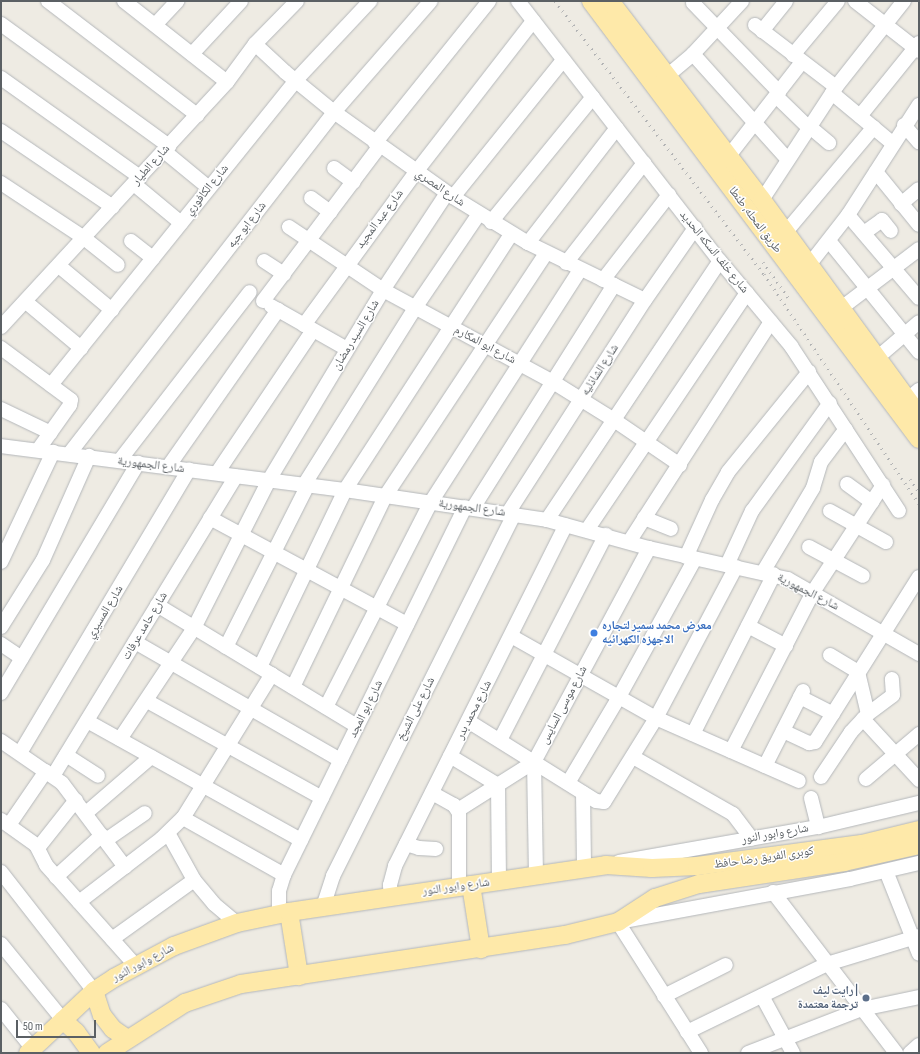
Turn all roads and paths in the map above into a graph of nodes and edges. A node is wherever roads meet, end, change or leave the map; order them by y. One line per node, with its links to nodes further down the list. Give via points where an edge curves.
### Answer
1 (48, 1): 38 (street)
2 (124, 1): 21 (street)
3 (177, 1): 21 (street)
4 (241, 1): 25 (street)
5 (297, 1): 23 (street, شارع الطيار)
6 (370, 1): 31 (street, شارع الكافوري)
7 (431, 1): 37 (street, شارع ابو جبه)
8 (489, 1): 49 (street)
9 (518, 1): 18 (street, شارع خلف السكه الحديد)
10 (592, 1): 134 (main road, طريق المحله, طنطا)
11 (610, 1): 29 (main road, طريق المحله, طنطا)
12 (742, 1): 22 (street)
13 (786, 1): 27 (street, via 758,28)
14 (838, 1): 27 (street)
15 (855, 1): 20 (street)
16 (904, 1): 20 (street)
17 (693, 3): 22 (street)
18 (533, 21): 28 (street, شارع خلف السكه الحديد); 55 (street, شارع عبد المجيد)
19 (1, 24): 50 (street)
20 (885, 24): 24 (street); 33 (street)
21 (155, 25): 25 (street)
22 (717, 29): 26 (street); 34 (street)
23 (255, 44): 31 (street, شارع المصري); 32 (street, شارع الطيار)
24 (918, 47): 39 (street)
25 (192, 54): 32 (street)
26 (693, 54): 29 (street); 40 (street)
27 (798, 59): 33 (street); 34 (street)
28 (564, 60): 35 (street, شارع خلف السكه الحديد); 62 (street, شارع السيد رمضان)
29 (666, 76): 51 (main road, طريق المحله, طنطا)
30 (1, 78): 57 (street)
31 (295, 81): 37 (street, شارع المصري); 60 (street, شارع الكافوري)
32 (227, 82): 38 (street, شارع الطيار)
33 (834, 90): 39 (street); 43 (street)
34 (778, 94): 40 (street); 43 (street)
35 (593, 97): 42 (street, شارع خلف السكه الحديد); 71 (street)
36 (919, 105): 41 (street)
37 (334, 112): 49 (street, شارع المصري); 139 (street, شارع ابو جبه)
38 (197, 115): 50 (street, شارع الطيار)
39 (860, 116): 44 (street)
40 (755, 124): 51 (street); 52 (street)
41 (904, 125): 46 (street); 48 (street)
42 (617, 128): 53 (street, شارع خلف السكه الحديد); 84 (street)
43 (810, 128): 47 (street); 52 (street)
44 (874, 128): 48 (street); 77 (street)
45 (1, 130): 67 (street)
46 (919, 142)
47 (829, 143)
48 (892, 143): 56 (street)
49 (377, 145): 55 (street, شارع المصري); 58 (street)
50 (166, 148): 57 (street, شارع الطيار); 60 (street)
51 (728, 157): 65 (main road, طريق المحله, طنطا)
52 (788, 160): 65 (street)
53 (644, 163): 63 (street, شارع خلف السكه الحديد); 90 (street)
54 (334, 168): 58 (street)
55 (416, 172): 62 (street, شارع المصري); 94 (street, شارع عبد المجيد)
56 (876, 172): 66 (street); 70 (street)
57 (137, 181): 67 (street, شارع الطيار); 72 (street)
58 (353, 182): 68 (street)
59 (1, 183): 80 (street)
60 (209, 188): 72 (street, شارع الكافوري)
61 (919, 189): 66 (street)
62 (450, 195): 69 (street, شارع المصري); 100 (street, شارع السيد رمضان)
63 (669, 195): 75 (street, شارع خلف السكه الحديد); 98 (street, شارع ابو المجد)
64 (311, 198): 68 (street)
65 (762, 200): 77 (main road, طريق المحله, طنطا)
66 (901, 204): 73 (street)
67 (113, 207): 80 (street, شارع الطيار)
68 (330, 212): 82 (street)
69 (479, 214): 71 (street, شارع المصري); 106 (street)
70 (848, 215): 78 (street); 83 (street)
71 (491, 222): 79 (street, شارع المصري)
72 (181, 223): 87 (street, شارع الكافوري)
73 (919, 226)
74 (289, 227): 82 (street, شارع ابو المكارم)
75 (695, 228): 89 (street, شارع خلف السكه الحديد); 103 (street, شارع الشاذليه)
76 (891, 231): 78 (street, via 882,220)
77 (785, 233): 92 (main road, طريق المحله, طنطا)
78 (864, 233): 95 (street)
79 (511, 234): 84 (street, شارع المصري); 112 (street)
80 (84, 238): 91 (street); 93 (street, شارع الطيار)
81 (131, 241): 87 (street)
82 (309, 241): 94 (street, شارع ابو المكارم); 97 (street)
83 (829, 241): 92 (street); 99 (street)
84 (528, 243): 86 (street, شارع المصري)
85 (919, 249): 95 (street)
86 (546, 253): 90 (street, شارع المصري); 116 (street)
87 (153, 258): 108 (street, شارع الكافوري)
88 (264, 261): 97 (street)
89 (720, 261): 101 (street, شارع خلف السكه الحديد); 131 (street)
90 (566, 263): 96 (street, شارع المصري)
91 (118, 265)
92 (809, 265): 107 (main road, طريق المحله, طنطا)
93 (59, 266): 105 (street, شارع الطيار); 108 (street)
94 (345, 266): 100 (street, شارع ابو المكارم); 114 (street, شارع عبد المجيد)
95 (894, 266): 99 (street); 102 (street)
96 (580, 270): 98 (street, شارع المصري); 122 (street)
97 (284, 274): 104 (street)
98 (608, 283): 103 (street, شارع المصري); 124 (street, شارع ابو المجد)
99 (867, 288): 107 (street); 115 (street)
100 (383, 290): 106 (street, شارع ابو المكارم); 119 (street, شارع السيد رمضان)
101 (747, 293): 110 (street, شارع خلف السكه الحديد); 135 (street)
102 (918, 293)
103 (645, 300): 127 (street, شارع الشاذليه)
104 (263, 301): 109 (street); 141 (street, via 247,290)
105 (26, 302): 113 (street, شارع الطيار); 118 (street)
106 (415, 308): 112 (street, شارع ابو المكارم); 150 (street)
107 (840, 309): 121 (main road, طريق المحله, طنطا)
108 (112, 310): 118 (street, شارع الكافوري)
109 (278, 310): 114 (street); 144 (street)
110 (771, 322): 123 (street, شارع خلف السكه الحديد); 143 (street)
111 (919, 322): 115 (street)
112 (449, 326): 116 (street, شارع ابو المكارم); 152 (street)
113 (1, 327)
114 (309, 327): 119 (street); 146 (street, شارع عبد المجيد)
115 (905, 334): 120 (street); 121 (street)
116 (485, 345): 122 (street, شارع ابو المكارم); 153 (street)
117 (1, 348): 125 (street)
118 (81, 348): 125 (street, شارع الكافوري)
119 (347, 349): 148 (street, شارع السيد رمضان)
120 (919, 352)
121 (877, 358): 126 (main road, طريق المحله, طنطا)
122 (520, 364): 124 (street, شارع ابو المكارم); 154 (street)
123 (809, 372): 128 (street, شارع خلف السكه الحديد); 174 (street, via 728,472 712,500)
124 (553, 382): 127 (street, شارع ابو المكارم); 156 (street, شارع ابو المجد)
125 (51, 385): 133 (street, via 70,398 71,403)
126 (913, 395): 130 (main road, طريق المحله, طنطا)
127 (581, 399): 131 (street, شارع ابو المكارم); 159 (street, شارع الشاذليه)
128 (830, 403): 132 (street, شارع خلف السكه الحديد); 177 (street, via 752,512)
129 (1, 409): 133 (street)
130 (919, 415)
131 (614, 420): 135 (street, شارع ابو المكارم); 162 (street)
132 (846, 429): 151 (street, شارع خلف السكه الحديد); 179 (street, via 821,462 813,488)
133 (51, 433): 137 (street)
134 (919, 439)
135 (646, 441): 143 (street, شارع ابو المكارم); 166 (street)
136 (1, 446): 137 (street, شارع الجمهورية)
137 (38, 450): 138 (street, شارع الجمهورية)
138 (53, 452): 139 (street, شارع الجمهورية); 176 (street)
139 (69, 454): 140 (street, شارع الجمهورية)
140 (89, 456): 141 (street, شارع الجمهورية); 188 (street, via 43,560)
141 (120, 460): 142 (street, شارع الجمهورية)
142 (138, 463): 144 (street, شارع الجمهورية); 199 (street)
143 (680, 465): 161 (street)
144 (168, 467): 145 (street, شارع الجمهورية)
145 (190, 470): 146 (street, شارع الجمهورية); 226 (street, شارع المسيري)
146 (217, 473): 147 (street, شارع الجمهورية)
147 (236, 476): 148 (street, شارع الجمهورية); 160 (street, شارع حامد عرفات)
148 (269, 480): 150 (street, شارع الجمهورية); 167 (street, شارع السيد رمضان)
149 (847, 484): 155 (street)
150 (306, 485): 152 (street, شارع الجمهورية); 173 (street)
151 (882, 485): 155 (street); 158 (street, شارع خلف السكه الحديد)
152 (345, 490): 153 (street, شارع الجمهورية); 178 (street)
153 (386, 495): 154 (street, شارع الجمهورية); 182 (street)
154 (431, 502): 156 (street, شارع الجمهورية); 185 (street)
155 (872, 502): 164 (street)
156 (469, 507): 159 (street, شارع الجمهورية); 186 (street, شارع ابو المجد)
157 (830, 511): 164 (street)
158 (899, 511)
159 (511, 513): 162 (street, شارع الجمهورية); 281 (street, شارع على الشيخ, via 333,876)
160 (210, 518): 167 (street); 184 (street, شارع حامد عرفات)
161 (644, 518): 165 (street); 169 (street)
162 (547, 520): 163 (street, شارع الجمهورية)
163 (566, 525): 166 (street, شارع الجمهورية); 191 (street, شارع محمد بدر)
164 (856, 525): 170 (street); 175 (street)
165 (671, 529)
166 (587, 530): 168 (street, شارع الجمهورية)
167 (240, 535): 173 (street); 189 (street, شارع السيد رمضان)
168 (606, 535): 169 (street, شارع الجمهورية); 197 (street)
169 (629, 542): 171 (street, شارع الجمهورية)
170 (886, 542)
171 (648, 548): 174 (street, شارع الجمهورية); 204 (street, شارع موسى السايس)
172 (810, 548): 175 (street)
173 (274, 552): 178 (street); 195 (street)
174 (690, 558): 177 (street, شارع الجمهورية); 208 (street)
175 (833, 560): 180 (street); 183 (street)
176 (1, 562)
177 (732, 566): 179 (street, شارع الجمهورية); 214 (street)
178 (306, 570): 182 (street); 201 (street)
179 (769, 573): 183 (street, شارع الجمهورية); 187 (street)
180 (863, 576)
181 (919, 577): 190 (street)
182 (341, 589): 185 (street); 206 (street)
183 (813, 592): 190 (street, شارع الجمهورية); 194 (street)
184 (157, 605): 189 (street); 192 (street, شارع حامد عرفات)
185 (376, 608): 186 (street); 210 (street)
186 (407, 624): 217 (street, شارع ابو المجد)
187 (748, 626): 194 (street); 219 (street)
188 (1, 627)
189 (194, 628): 195 (street); 200 (street, شارع السيد رمضان)
190 (882, 633): 196 (street, شارع الجمهورية); 202 (street)
191 (511, 636): 197 (street); 216 (street, شارع محمد بدر)
192 (135, 642): 200 (street); 215 (street, شارع حامد عرفات)
193 (1, 644): 199 (street)
194 (786, 646): 225 (street)
195 (226, 647): 201 (street)
196 (918, 653)
197 (544, 655): 204 (street); 222 (street)
198 (830, 656): 202 (street)
199 (22, 658): 207 (street)
200 (172, 664): 209 (street, شارع السيد رمضان); 211 (street)
201 (260, 667): 203 (street)
202 (858, 672): 212 (street); 213 (street)
203 (272, 674): 206 (street); 211 (street)
204 (580, 675): 208 (street); 233 (street, شارع موسى السايس)
205 (892, 679): 213 (street, via 893,695)
206 (293, 687): 210 (street)
207 (1, 693)
208 (619, 697): 214 (street); 241 (street)
209 (147, 701): 221 (street, شارع السيد رمضان); 224 (street)
210 (326, 707): 217 (street)
211 (251, 709): 224 (street); 232 (street)
212 (833, 714): 218 (street, via 813,743); 218 (street, via 801,694)
213 (866, 716): 228 (street); 237 (street, via 840,746)
214 (656, 718): 219 (street); 231 (street)
215 (87, 721): 221 (street); 227 (street, شارع حامد عرفات)
216 (468, 721): 222 (street); 230 (street, شارع محمد بدر)
217 (357, 726): 232 (street, شارع ابو المجد)
218 (783, 731): 234 (street)
219 (693, 734): 225 (street)
220 (919, 734): 228 (street)
221 (120, 739): 229 (street)
222 (500, 740): 233 (street)
223 (1, 741): 226 (street)
224 (229, 746): 243 (street); 246 (street)
225 (731, 751): 234 (street)
226 (20, 754): 235 (street)
227 (66, 754): 235 (street, شارع حامد عرفات); 236 (street)
228 (895, 754): 238 (street); 239 (street)
229 (151, 756): 243 (street); 251 (street)
230 (450, 756): 242 (street); 244 (street, شارع محمد بدر)
231 (632, 757): 245 (street, via 609,798 604,802 598,802); 259 (street, via 733,814)
232 (340, 760): 246 (street, شارع ابو المجد)
233 (534, 762): 241 (street); 242 (street); 273 (street, شارع موسى السايس)
234 (765, 766): 240 (street)
235 (50, 774): 248 (street); 254 (street, شارع حامد عرفات)
236 (98, 776)
237 (821, 777)
238 (866, 779)
239 (919, 780)
240 (799, 781)
241 (568, 783): 245 (street)
242 (498, 785): 250 (street); 276 (street)
243 (205, 786): 253 (street); 260 (street)
244 (432, 793): 250 (street); 261 (street, شارع محمد بدر)
245 (583, 793): 269 (street)
246 (322, 798): 260 (street, شارع ابو المجد)
247 (811, 798): 255 (street)
248 (76, 800): 251 (street); 263 (street)
249 (919, 803): 255 (street, شارع وابور النور)
250 (458, 810): 277 (street)
251 (86, 813): 258 (street)
252 (145, 813): 258 (street)
253 (183, 818): 257 (street); 272 (street)
254 (5, 822): 263 (street)
255 (818, 827): 259 (street, شارع وابور النور)
256 (919, 830): 265 (main road, كوبرى الفريق رضا حافظ)
257 (168, 833): 268 (street); 275 (street)
258 (104, 838): 268 (street); 274 (street)
259 (752, 839): 267 (street, شارع وابور النور)
260 (301, 840): 272 (street, شارع ابو المجد)
261 (406, 844): 264 (street); 279 (street, شارع محمد بدر, via 392,872)
262 (919, 845): 265 (main road, كوبرى الفريق رضا حافظ)
263 (38, 848): 274 (street, via 44,862)
264 (436, 849)
265 (842, 855): 267 (main road, كوبرى الفريق رضا حافظ, via 652,868); 283 (main road, كوبرى الفريق رضا حافظ, via 676,890 642,905)
266 (919, 863): 270 (street)
267 (606, 865): 269 (main road, شارع وابور النور)
268 (125, 867): 280 (street)
269 (584, 868): 273 (main road, شارع وابور النور)
270 (886, 871): 278 (street); 285 (street)
271 (1, 872): 294 (street)
272 (284, 875): 282 (street, شارع ابو المجد, via 279,891)
273 (536, 876): 276 (main road, شارع وابور النور)
274 (56, 877): 280 (street)
275 (194, 880): 284 (street, via 214,904); 286 (street)
276 (498, 881): 277 (main road, شارع وابور النور)
277 (465, 886): 279 (main road, شارع وابور النور); 288 (main road)
278 (773, 892): 283 (street); 290 (street)
279 (390, 897): 281 (main road, شارع وابور النور)
280 (79, 902): 286 (street)
281 (323, 907): 282 (main road, شارع وابور النور)
282 (284, 913): 284 (main road, شارع وابور النور); 293 (main road)
283 (618, 922): 288 (main road, via 565,935); 295 (street)
284 (237, 923): 291 (main road, شارع وابور النور, via 197,936)
285 (916, 937): 289 (street); 290 (street)
286 (112, 939): 291 (street)
287 (1, 944): 300 (street)
288 (481, 949): 293 (main road)
289 (919, 954)
290 (828, 964): 296 (street); 299 (street)
291 (135, 965): 294 (main road, شارع وابور النور)
292 (726, 966): 295 (street)
293 (299, 976): 302 (main road, via 247,983 203,996 167,1012)
294 (94, 991): 300 (main road, شارع وابور النور); 302 (main road, via 102,1015 113,1029)
295 (664, 996): 301 (street)
296 (762, 996): 301 (street); 303 (street)
297 (919, 997): 299 (street)
298 (1, 1009): 305 (street)
299 (862, 1009): 303 (street); 311 (street)
300 (63, 1020): 305 (main road, شارع وابور النور); 306 (main road, via 79,1035)
301 (687, 1032): 308 (street)
302 (126, 1038): 307 (main road)
303 (784, 1039): 309 (street); 310 (street)
304 (919, 1045): 312 (street)
305 (30, 1051)
306 (91, 1053)
307 (108, 1053)
308 (700, 1053)
309 (748, 1053)
310 (793, 1053)
311 (896, 1053)
312 (910, 1053)

